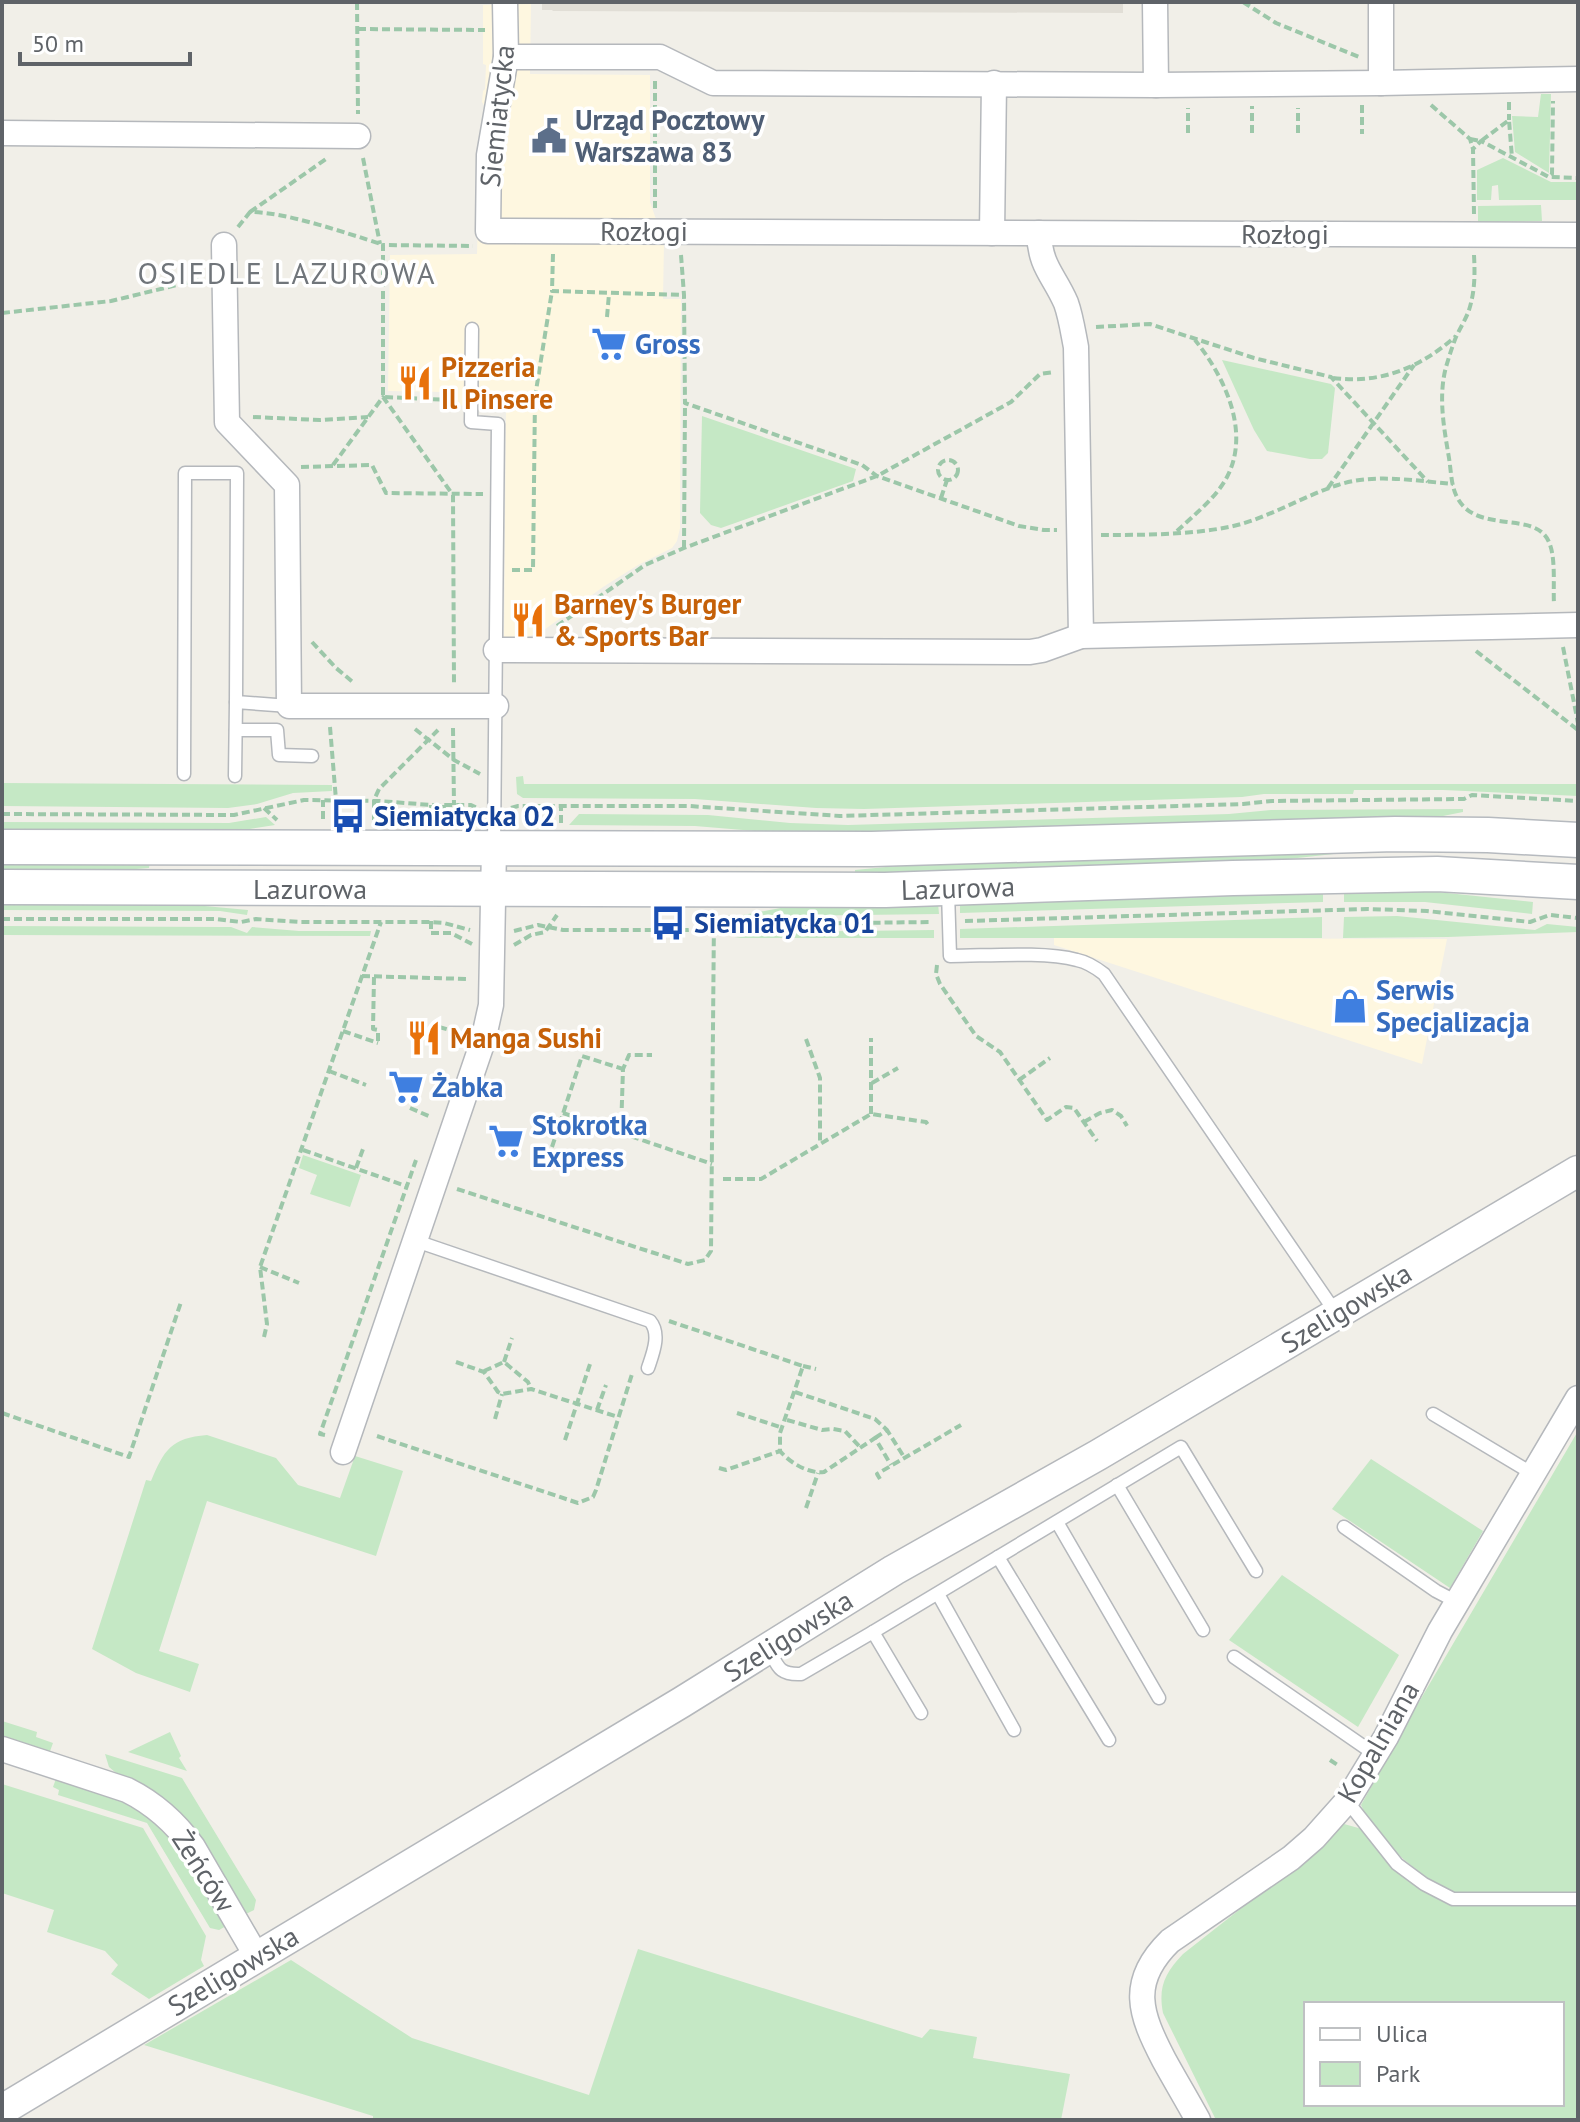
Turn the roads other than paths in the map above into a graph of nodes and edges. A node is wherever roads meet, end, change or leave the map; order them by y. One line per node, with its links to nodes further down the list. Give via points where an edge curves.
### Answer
1 (505, 2): 4 (street, Siemiatycka)
2 (1155, 2): 7 (street)
3 (1381, 2): 8 (street)
4 (506, 57): 6 (street, via 660,57 713,83); 11 (street, Siemiatycka, via 489,155)
5 (1566, 79): 8 (street)
6 (994, 83): 7 (street); 12 (street)
7 (1156, 85): 8 (street)
8 (1383, 86)
9 (2, 133): 10 (street)
10 (358, 136)
11 (488, 231): 12 (street, Rozłogi)
12 (992, 233): 13 (street, Rozłogi)
13 (1039, 233): 14 (street, Rozłogi); 18 (street, via 1042,258 1073,328)
14 (1578, 235)
15 (224, 245): 21 (street, via 227,422 287,485)
16 (472, 329): 19 (lane, via 471,422 498,424)
17 (1570, 625): 18 (street)
18 (1081, 636): 19 (street, via 1030,652)
19 (496, 650): 22 (lane)
20 (236, 702): 21 (lane); 23 (lane); 25 (lane, via 237,473 185,473)
21 (289, 706): 22 (street)
22 (496, 706): 29 (lane)
23 (236, 730): 24 (lane, via 277,730 279,755); 26 (lane)
24 (312, 756)
25 (184, 774)
26 (235, 776)
27 (1578, 840): 29 (main road, Lazurowa, via 1395,834 872,849)
28 (2, 847): 29 (main road, Lazurowa)
29 (494, 848): 32 (street)
30 (1578, 882): 33 (main road, Lazurowa, via 1385,874)
31 (2, 887): 32 (main road, Lazurowa)
32 (494, 890): 33 (main road, Lazurowa, via 885,890); 35 (street, via 491,1005 483,1041)
33 (949, 905): 36 (lane, via 950,956 1074,959 1104,974)
34 (1578, 1171): 36 (street, Szeligowska)
35 (416, 1241): 37 (lane, via 650,1321 656,1342); 40 (street)
36 (1337, 1314): 51 (street, Szeligowska)
37 (648, 1368)
38 (1578, 1398): 41 (street, Kopalniana)
39 (1433, 1414): 41 (lane)
40 (343, 1452)
41 (1533, 1474): 48 (street, Kopalniana)
42 (1117, 1485): 43 (lane); 46 (lane, via 1181,1447); 49 (lane)
43 (1057, 1522): 45 (lane); 53 (lane)
44 (1344, 1527): 48 (lane)
45 (998, 1557): 47 (lane); 56 (lane)
46 (1256, 1571)
47 (938, 1594): 50 (lane); 55 (lane)
48 (1457, 1602): 58 (street, Kopalniana)
49 (1203, 1630)
50 (873, 1632): 51 (lane, via 801,1674 782,1672); 54 (lane)
51 (768, 1648): 61 (street, Szeligowska)
52 (1234, 1657): 58 (lane)
53 (1159, 1698)
54 (921, 1713)
55 (1014, 1730)
56 (1109, 1740)
57 (2, 1749): 61 (street, Żeńców, via 127,1790 159,1809 193,1847)
58 (1376, 1755): 59 (street, Kopalniana)
59 (1347, 1801): 60 (lane, via 1397,1864 1453,1899); 63 (street, Kopalniana, via 1291,1858 1170,1941 1146,1975 1143,2014)
60 (1578, 1899)
61 (257, 1957): 62 (street, Szeligowska)
62 (2, 2110)
63 (1198, 2120)

